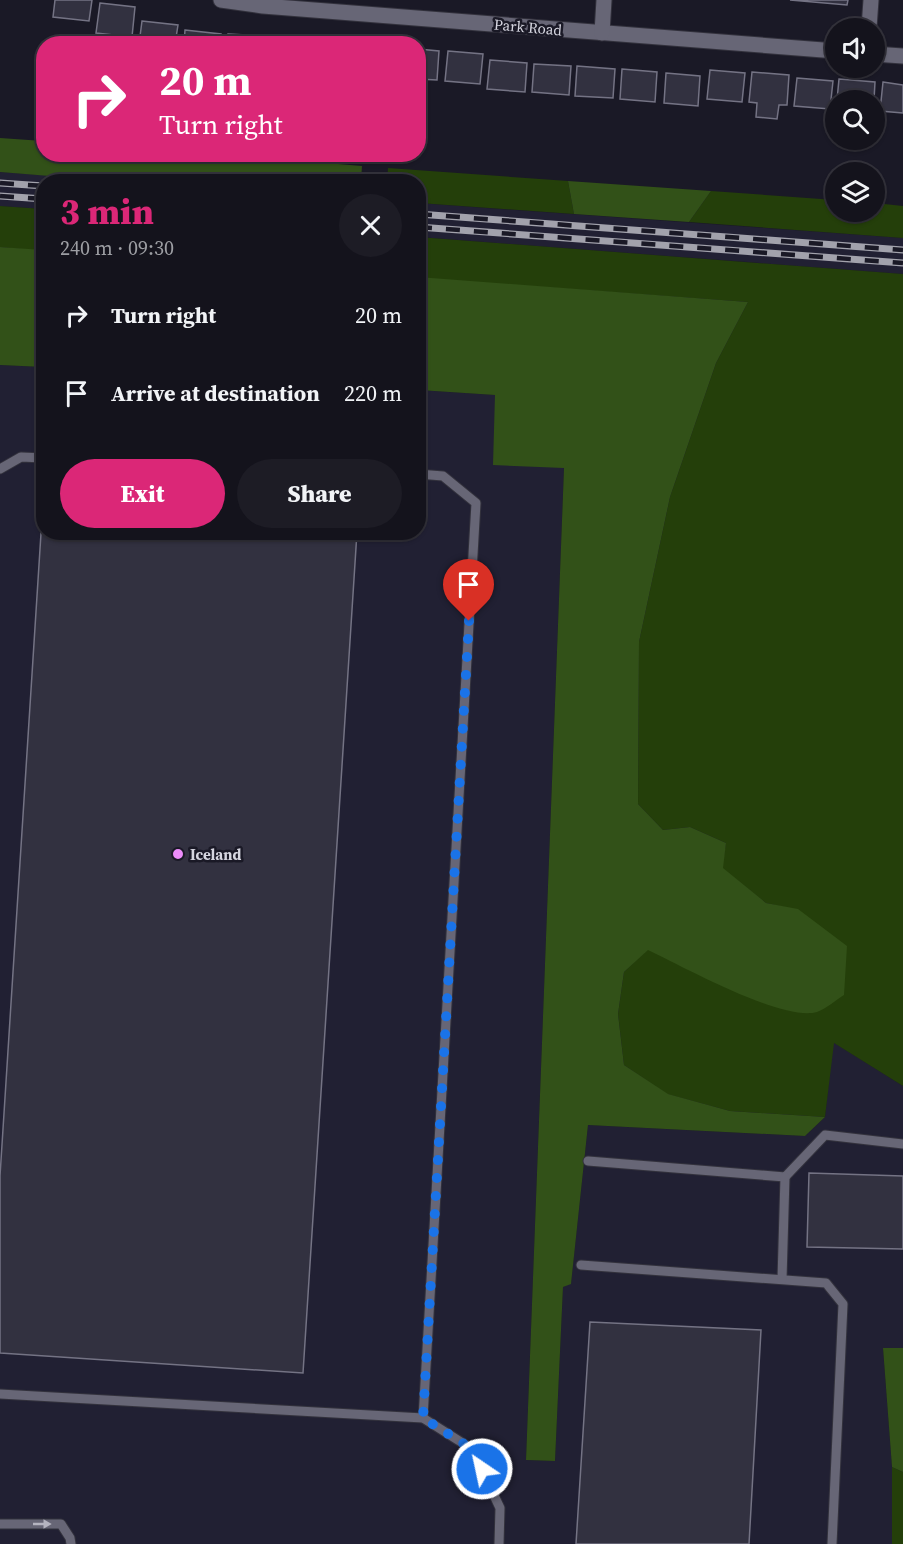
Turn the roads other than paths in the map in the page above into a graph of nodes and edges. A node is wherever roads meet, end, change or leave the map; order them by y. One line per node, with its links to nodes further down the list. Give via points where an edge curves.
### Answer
1 (221, 0): 4 (street, Park Road, via 263,6)
2 (604, 0): 6 (street)
3 (871, 0): 5 (street)
4 (341, 6): 6 (street, Park Road)
5 (870, 18)
6 (602, 33): 7 (street, Park Road)
7 (825, 50)
8 (885, 55): 9 (street)
9 (903, 56)
10 (36, 458): 11 (lane, via 21,457)
11 (0, 469)
12 (426, 475): 19 (lane, via 443,476 476,503)
13 (903, 1144): 15 (lane, via 825,1135)
14 (588, 1161): 15 (lane)
15 (785, 1177): 17 (lane)
16 (581, 1265): 17 (lane)
17 (782, 1280): 23 (lane, via 826,1283 843,1304)
18 (0, 1394): 19 (lane)
19 (423, 1418): 22 (lane, via 472,1449 500,1508)
20 (0, 1524): 21 (lane, one-way to 21, via 61,1524)
21 (71, 1544)
22 (499, 1544)
23 (832, 1544)

